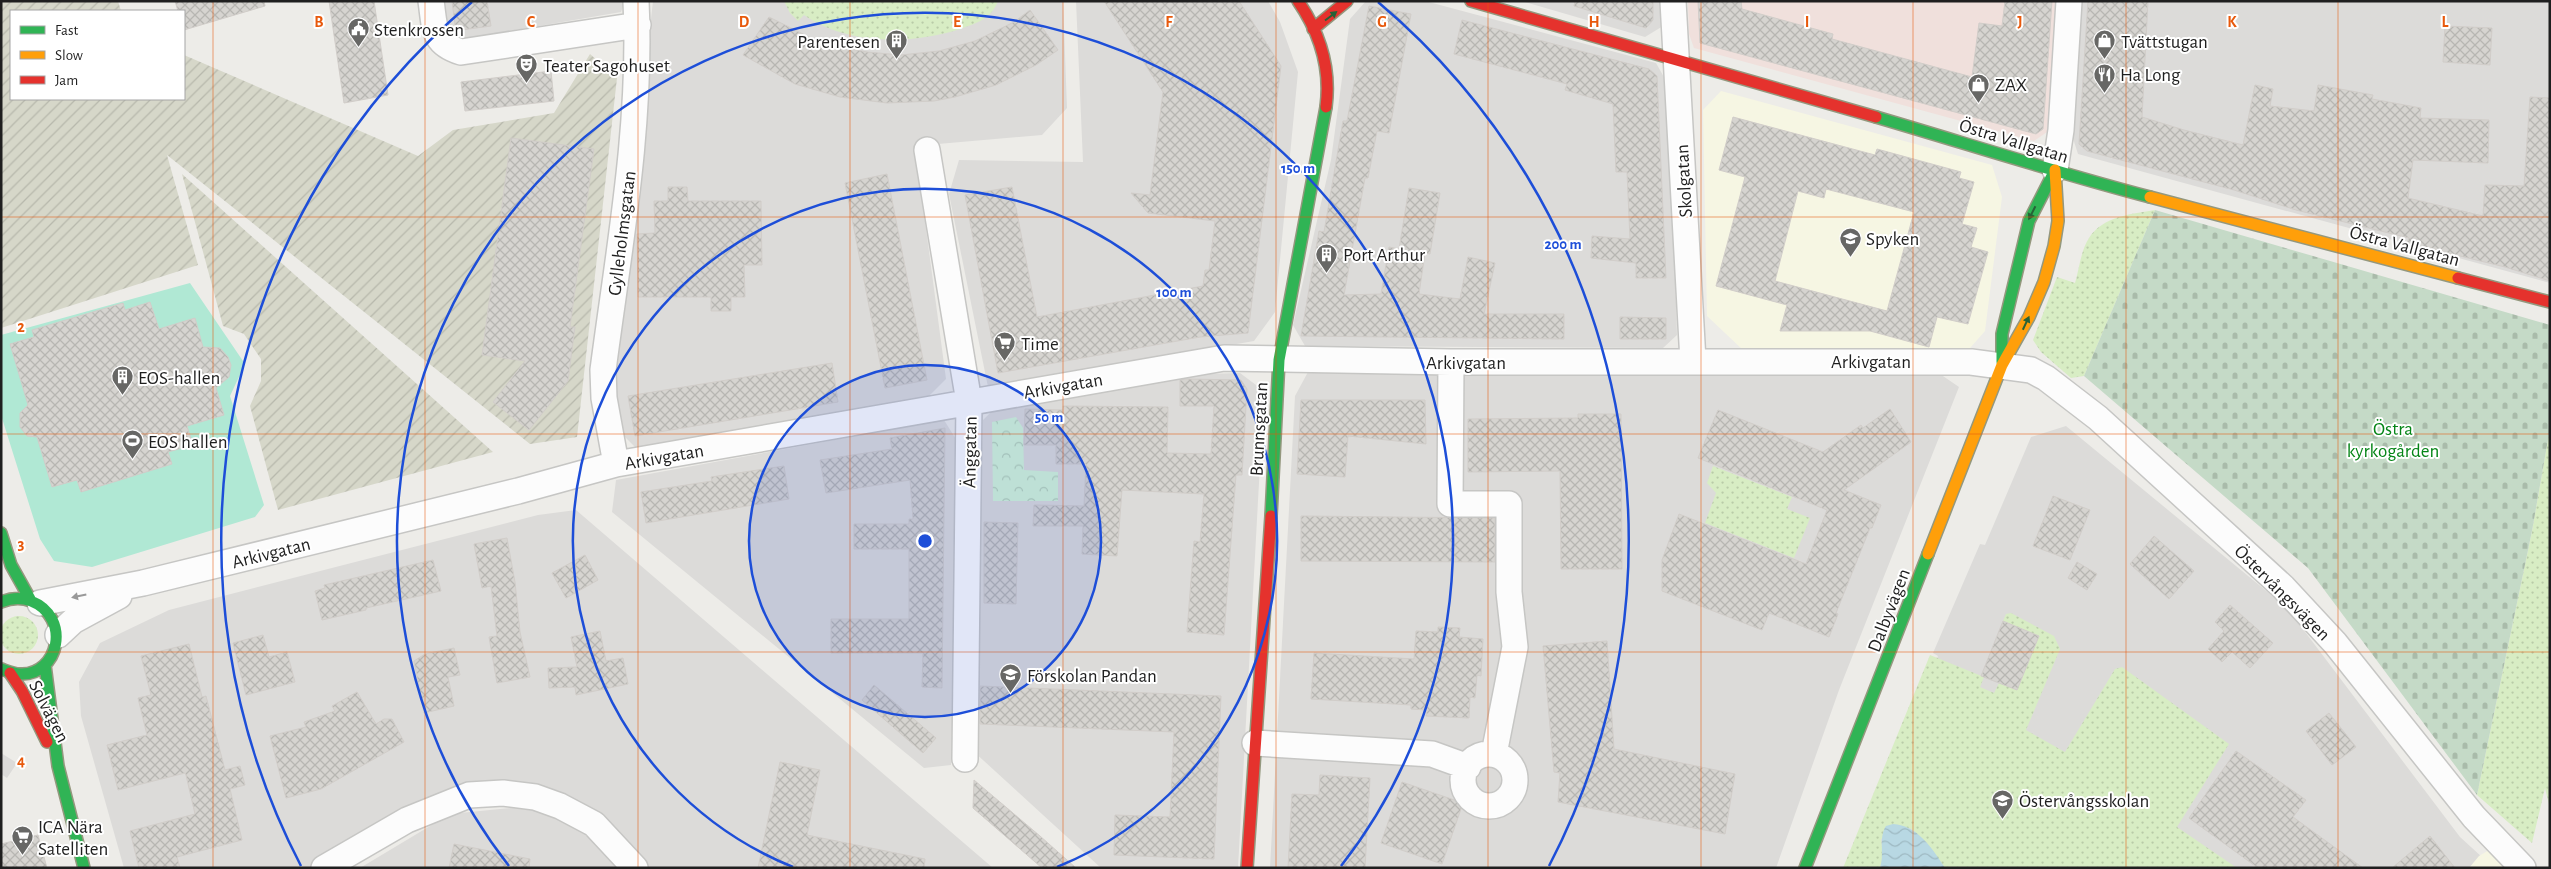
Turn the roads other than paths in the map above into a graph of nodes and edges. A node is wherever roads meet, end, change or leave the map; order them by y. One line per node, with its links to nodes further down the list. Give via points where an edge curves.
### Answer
1 (431, 1): 7 (street, via 437,36 449,48 461,52)
2 (1298, 1): 8 (street, Brunnsgatan)
3 (1347, 1): 8 (street, one-way to 3)
4 (1471, 1): 9 (street, Östra Vallgatan)
5 (1673, 1): 9 (street, Skolgatan)
6 (2069, 1): 11 (street, via 2062,130)
7 (637, 13): 18 (street, Gylleholmsgatan, via 631,156 603,370 604,398)
8 (1313, 29): 13 (street, Brunnsgatan, via 1327,71 1325,118)
9 (1676, 59): 11 (street, Östra Vallgatan); 14 (street, Skolgatan)
10 (927, 150): 17 (street, Änggatan)
11 (2055, 170): 12 (street, Östra Vallgatan); 16 (street, Dalbyvägen, one-way to 16, via 2029,221 2002,334); 16 (street, Dalbyvägen, one-way to 11, via 2019,338 2049,267 2058,226)
12 (2550, 302)
13 (1279, 360): 15 (street, Arkivgatan); 17 (street, Arkivgatan, via 1224,358); 26 (street, Brunnsgatan)
14 (1693, 361): 15 (street, Arkivgatan); 16 (street, Arkivgatan, via 1971,362)
15 (1451, 362): 27 (street, via 1450,504 1509,504 1509,592 1515,647)
16 (2002, 365): 35 (street, Dalbyvägen); 36 (street, Östervångsvägen, via 2031,370 2046,378 2098,418 2283,587 2334,643 2474,817)
17 (969, 402): 18 (street, Arkivgatan); 28 (street, Änggatan)
18 (616, 464): 20 (street, Arkivgatan)
19 (1, 533): 21 (street, via 11,565)
20 (143, 583): 21 (street, Arkivgatan, one-way to 21); 23 (street, Arkivgatan, via 73,621)
21 (35, 601): 22 (street, via 18,598); 23 (street, via 56,622)
22 (1, 602)
23 (58, 635): 24 (street, via 53,655)
24 (45, 665): 25 (street, via 28,673); 29 (street, Solvägen)
25 (6, 671): 29 (street, Solvägen, via 31,707)
26 (1255, 743): 30 (street, via 1432,754); 34 (street, Brunnsgatan)
27 (1494, 754): 30 (street, via 1483,754); 30 (street, via 1508,762 1516,778 1504,801 1487,806 1471,798 1464,782)
28 (965, 759)
29 (58, 766): 31 (street, Solvägen)
30 (1468, 767)
31 (84, 868)
32 (324, 868): 33 (street, via 407,820 469,794 503,793 535,797 594,824)
33 (635, 868)
34 (1247, 868)
35 (1805, 868)
36 (2523, 868)

